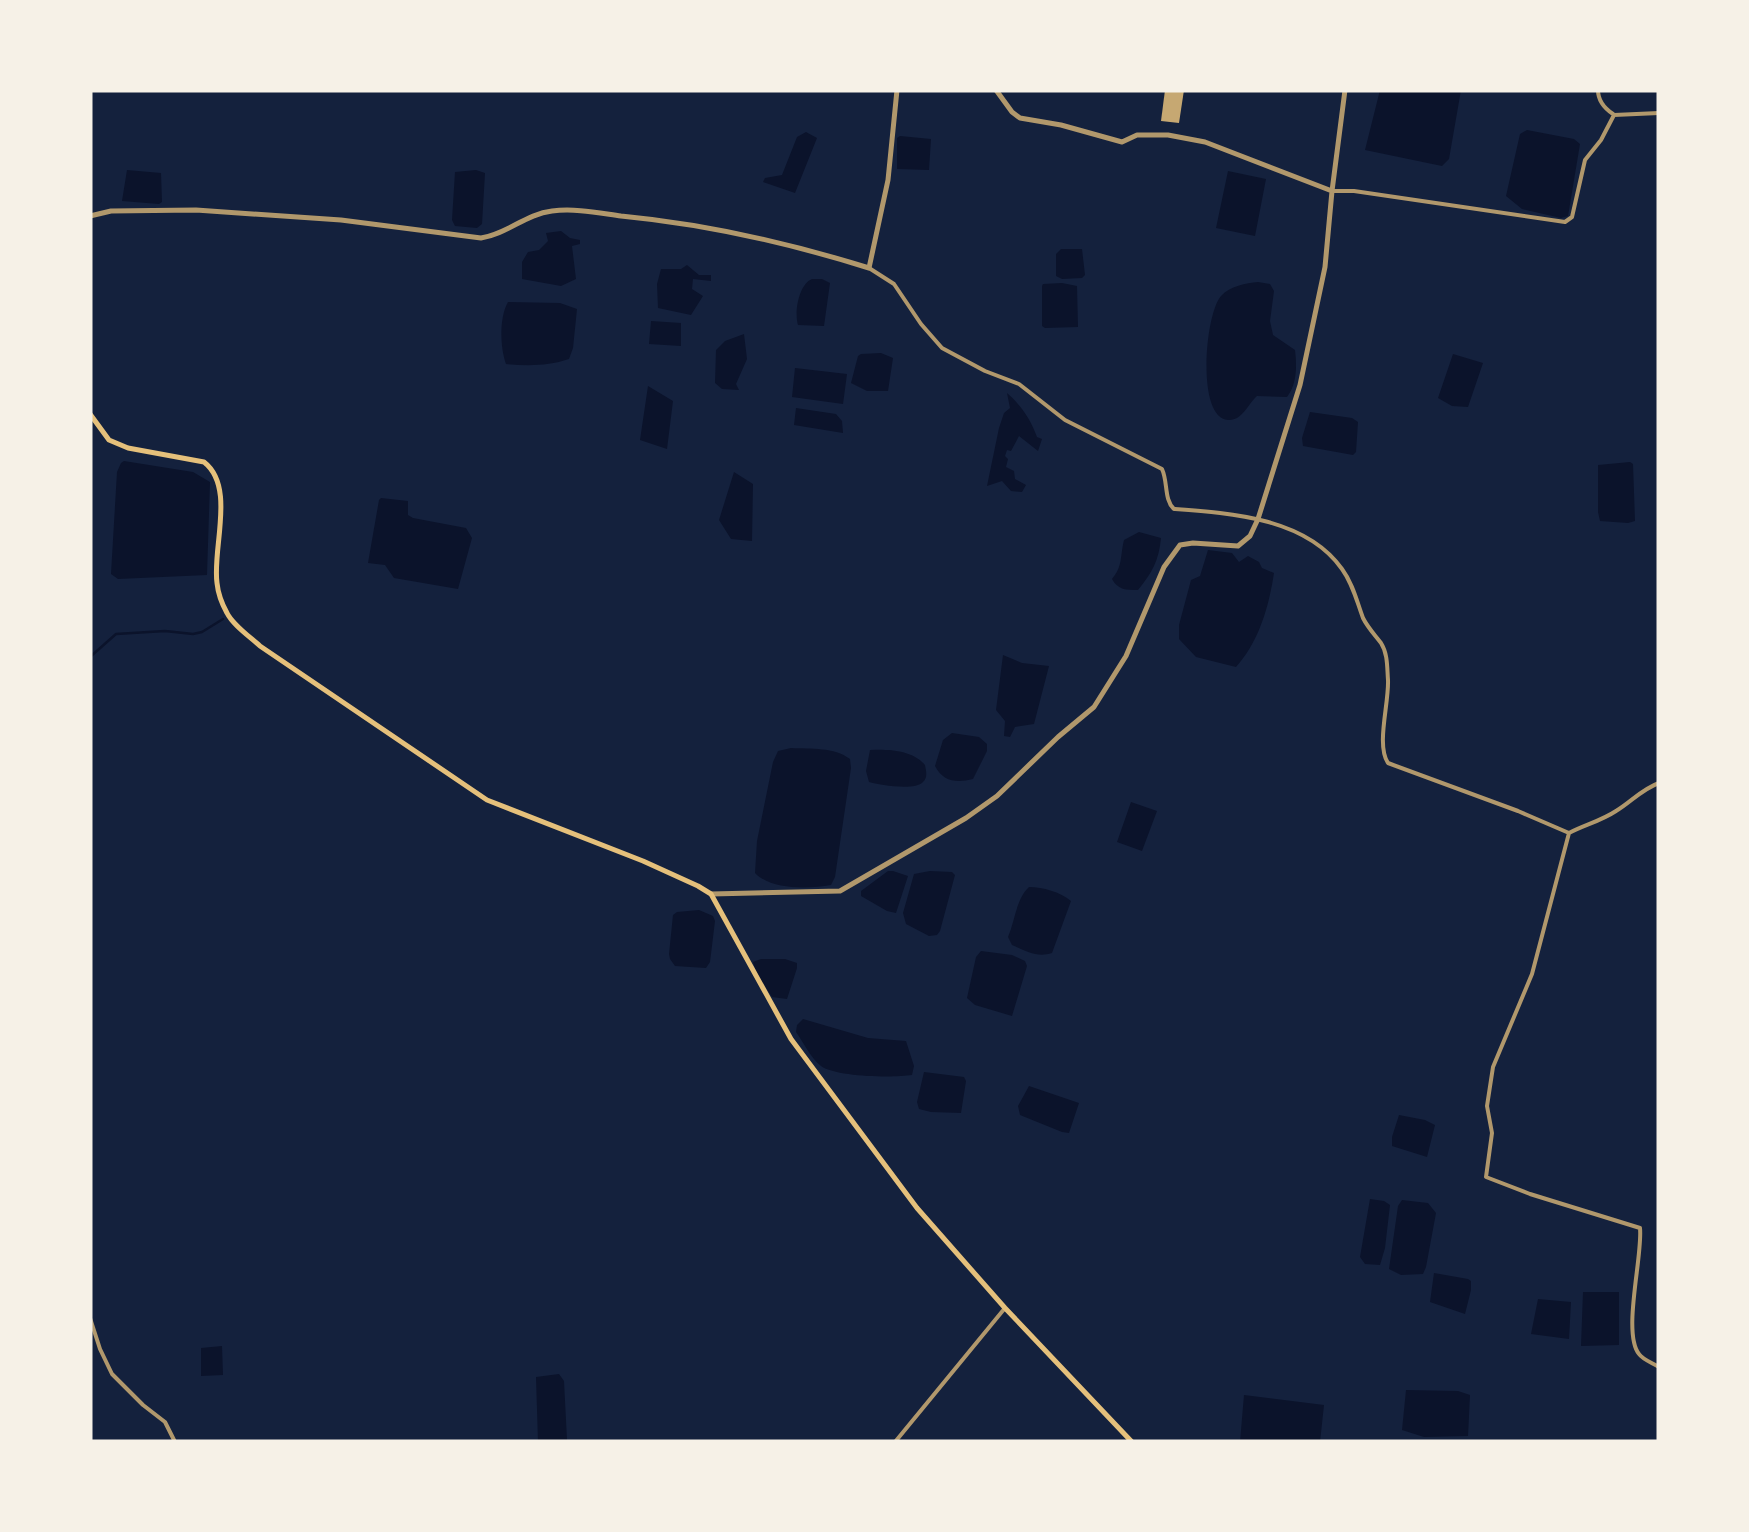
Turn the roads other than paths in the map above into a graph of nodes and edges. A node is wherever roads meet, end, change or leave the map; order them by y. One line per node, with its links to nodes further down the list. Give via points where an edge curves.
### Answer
1 (897, 90): 9 (street, via 888,180)
2 (996, 90): 7 (street, via 1020,118 1122,142 1168,135 1205,142)
3 (1345, 90): 7 (street)
4 (1598, 90): 6 (street)
5 (1659, 113): 6 (street)
6 (1614, 115): 7 (street, via 1585,160 1572,217 1565,222)
7 (1332, 192): 11 (street, via 1326,267 1300,385)
8 (90, 216): 9 (street, via 196,210 482,238 566,209 772,241)
9 (869, 268): 11 (street, via 894,284 942,348 1019,384 1065,420 1162,469 1174,509)
10 (90, 414): 14 (main road, via 109,440 204,462 213,470 221,512 219,592 229,618 260,646 487,800)
11 (1258, 520): 13 (street, via 1308,539 1343,569 1387,660 1388,763); 14 (street, via 1238,546 1180,546 1094,707 953,826 840,891)
12 (1659, 783): 13 (street)
13 (1569, 833): 17 (street, via 1532,974 1494,1067 1486,1177 1640,1228 1635,1345)
14 (711, 894): 15 (main road, via 790,1039 917,1208)
15 (1005, 1308): 19 (street); 20 (main road)
16 (90, 1318): 18 (street, via 112,1374 165,1422)
17 (1659, 1367)
18 (175, 1442)
19 (895, 1442)
20 (1132, 1442)

